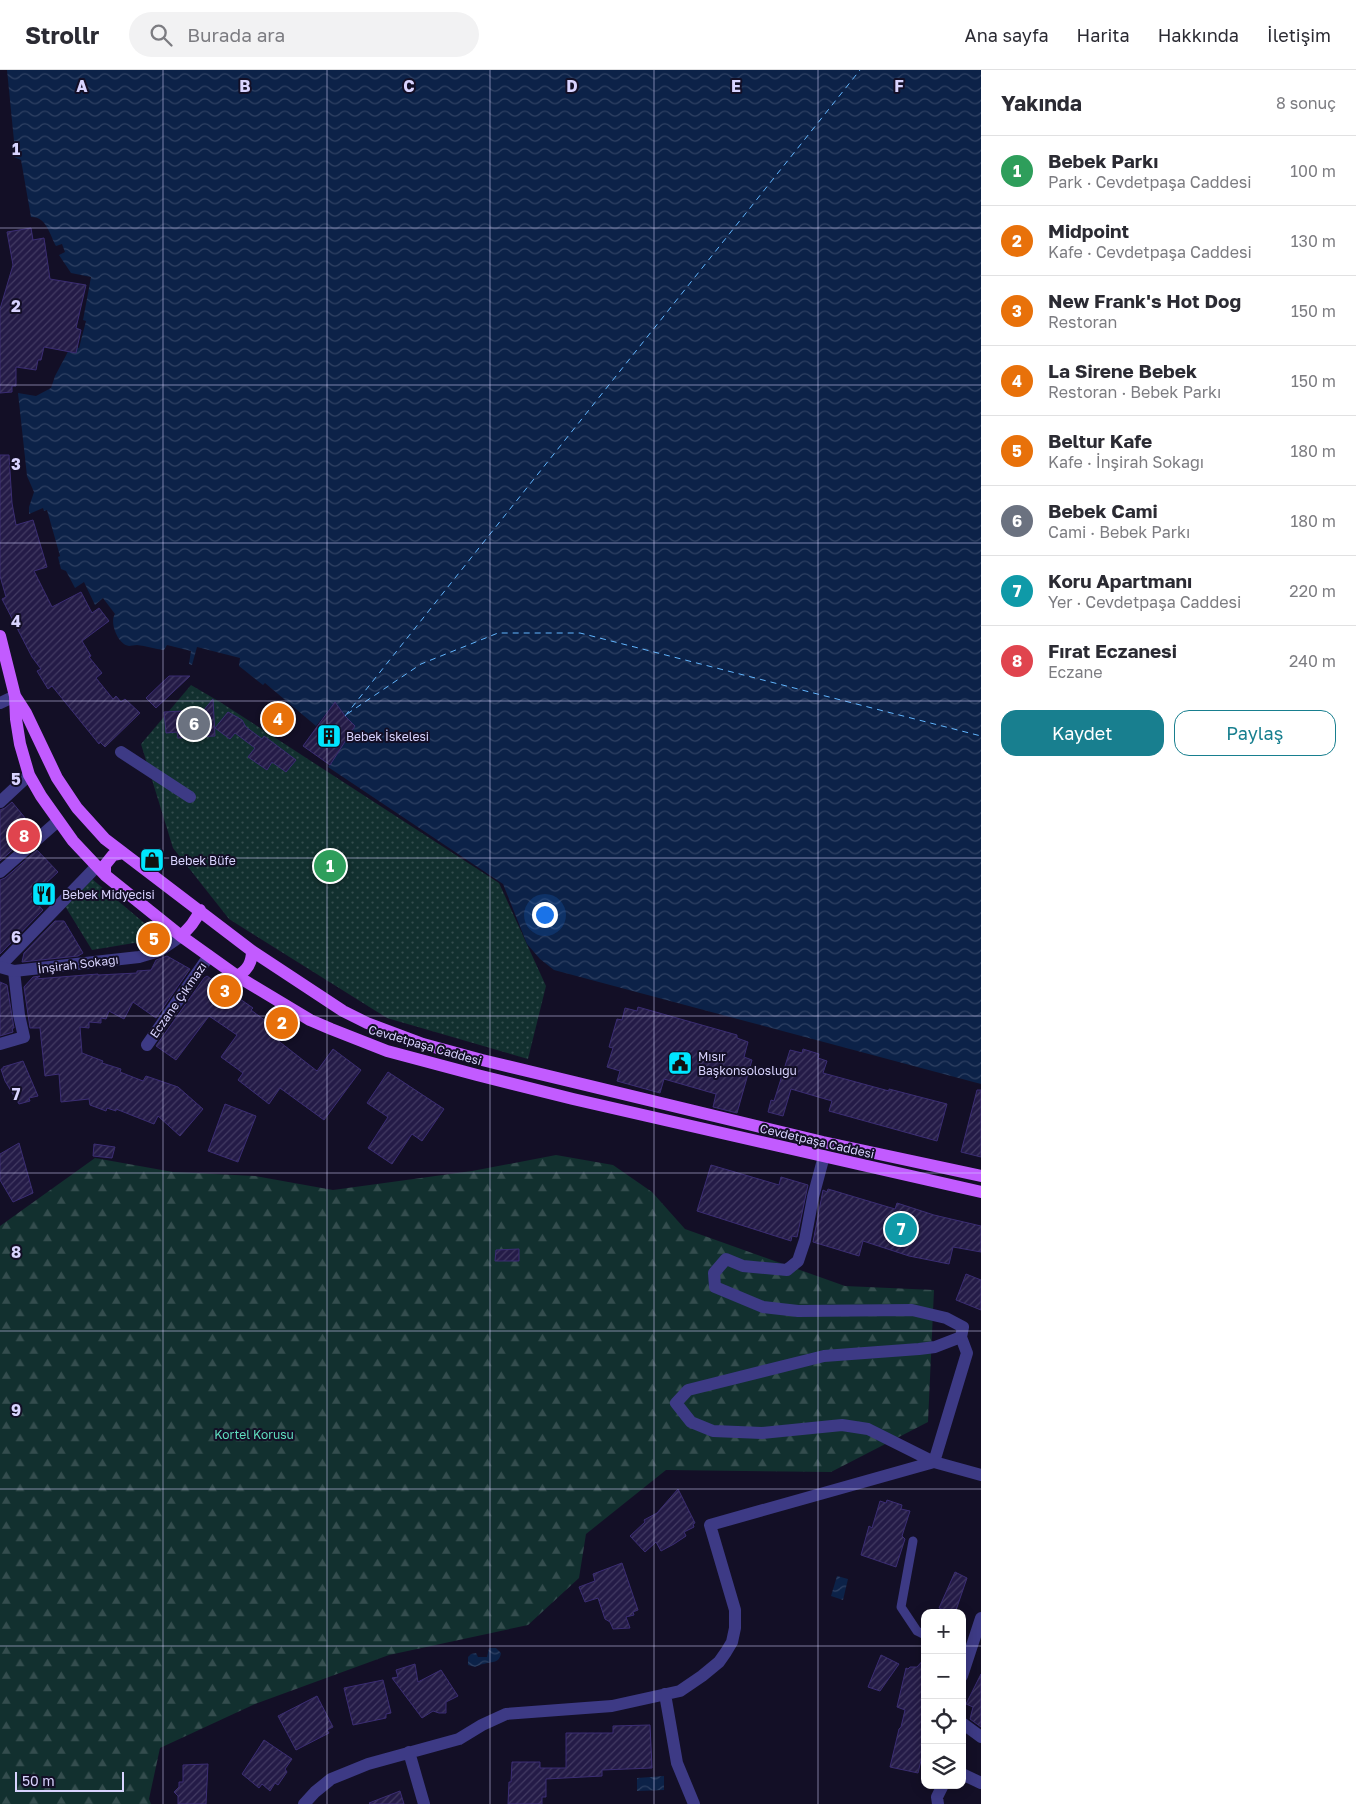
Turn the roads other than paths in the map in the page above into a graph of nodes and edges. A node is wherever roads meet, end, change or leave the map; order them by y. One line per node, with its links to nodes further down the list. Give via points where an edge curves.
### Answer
1 (0, 636): 2 (main road, Cevdetpaşa Caddesi)
2 (15, 696): 3 (street); 5 (main road, Cevdetpaşa Caddesi, via 17,728); 8 (main road, Cevdetpaşa Caddesi, via 57,778)
3 (0, 703)
4 (121, 752): 6 (street)
5 (29, 775): 7 (street); 9 (main road, Cevdetpaşa Caddesi)
6 (190, 797)
7 (0, 802)
8 (77, 808): 9 (main road); 10 (main road, Cevdetpaşa Caddesi, via 105,839)
9 (58, 821): 11 (main road, Cevdetpaşa Caddesi); 12 (street)
10 (123, 853): 11 (main road, via 113,855); 13 (main road, Cevdetpaşa Caddesi)
11 (100, 871): 14 (main road, Cevdetpaşa Caddesi); 17 (street)
12 (0, 872)
13 (200, 910): 14 (main road); 15 (main road, Cevdetpaşa Caddesi)
14 (181, 936): 16 (main road, Cevdetpaşa Caddesi); 18 (street, İnşirah Sokağı, via 159,951 139,957)
15 (252, 951): 19 (main road, via 252,960); 23 (main road, Cevdetpaşa Caddesi, via 343,1011 423,1044 620,1094)
16 (209, 956): 19 (main road, Cevdetpaşa Caddesi); 21 (street, Eczane Çıkmazı)
17 (0, 967): 18 (street, İnşirah Sokağı)
18 (14, 972): 20 (street, via 24,1037)
19 (238, 976): 22 (main road, Cevdetpaşa Caddesi, via 310,1020 387,1051 573,1099)
20 (0, 1044)
21 (146, 1044)
22 (824, 1156): 24 (main road, Cevdetpaşa Caddesi); 25 (street, via 798,1261 787,1270 743,1266 726,1259 714,1273 716,1287 763,1307 798,1311 912,1310 946,1318 964,1327)
23 (981, 1176)
24 (981, 1192)
25 (961, 1337): 26 (street, via 967,1353); 26 (street, via 935,1347 824,1356 688,1390 676,1403 691,1422 713,1431 762,1433 842,1424 868,1428)
26 (934, 1462): 27 (street); 32 (street, via 710,1525 735,1610 732,1642 719,1662 702,1676 680,1690)
27 (981, 1475)
28 (913, 1541): 30 (lane, via 902,1607)
29 (981, 1618): 31 (street)
30 (921, 1633)
31 (966, 1654)
32 (665, 1694): 35 (street, via 612,1706 506,1714 459,1739); 41 (street, via 677,1763)
33 (966, 1726): 34 (street)
34 (981, 1737)
35 (409, 1752): 39 (street, via 331,1779); 40 (street)
36 (966, 1776): 37 (street)
37 (981, 1783)
38 (940, 1789): 42 (street)
39 (304, 1804)
40 (424, 1804)
41 (694, 1804)
42 (938, 1804)

